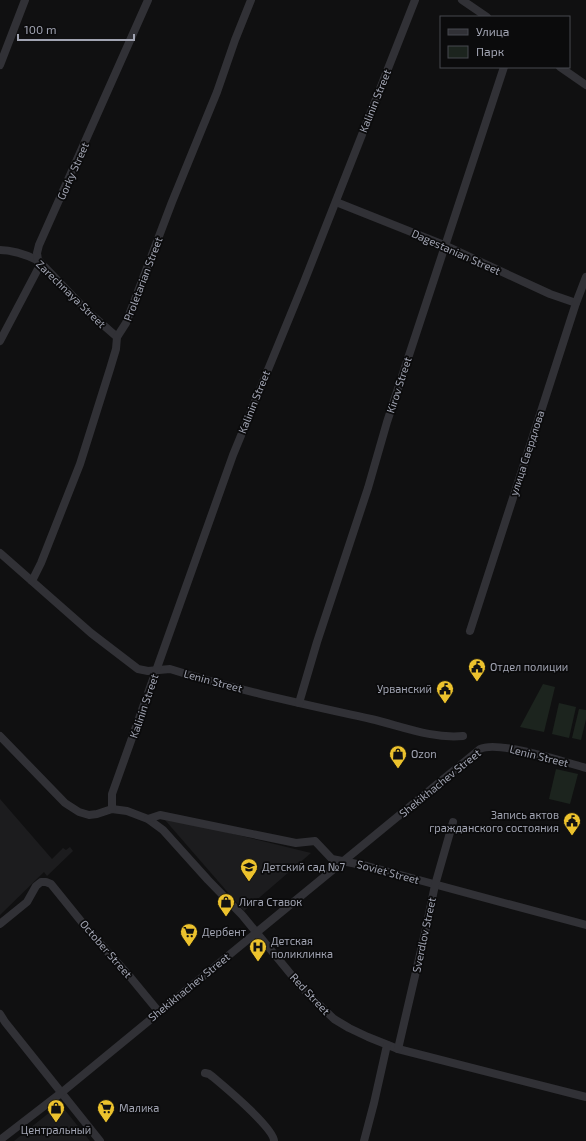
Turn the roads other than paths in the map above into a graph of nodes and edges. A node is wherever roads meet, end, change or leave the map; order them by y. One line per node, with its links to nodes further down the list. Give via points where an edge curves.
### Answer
1 (25, 0): 7 (street)
2 (148, 0): 14 (street, Gorky Street, via 38,248)
3 (251, 0): 17 (street, Proletarian Street, via 126,323)
4 (415, 0): 11 (street, Kalinin Street)
5 (462, 0): 6 (street)
6 (486, 16)
7 (0, 65)
8 (504, 68): 12 (street, Kirov Street)
9 (561, 68): 10 (street)
10 (586, 85)
11 (336, 202): 12 (street, Dagestanian Street); 22 (street, Kalinin Street, via 232,455)
12 (444, 245): 16 (street, Dagestanian Street, via 550,294); 23 (street, Kirov Street)
13 (0, 250): 14 (street, Zarechnaya Street, via 20,253)
14 (38, 262): 17 (street, Zarechnaya Street); 18 (street, Gorky Street, via 39,267)
15 (586, 277): 16 (street, улица Свердлова)
16 (576, 303): 21 (street, улица Свердлова)
17 (117, 337): 20 (street, Proletarian Street, via 116,349 80,464)
18 (0, 341)
19 (0, 553): 20 (street, Lenin Street)
20 (32, 581): 22 (street, Lenin Street, via 91,633 138,669)
21 (470, 631)
22 (156, 671): 23 (street, Lenin Street, via 170,669); 28 (street, Kalinin Street, via 112,794)
23 (299, 704): 25 (street, Lenin Street, via 442,736)
24 (0, 736): 28 (street, via 65,803 75,810 89,815)
25 (463, 736)
26 (491, 746): 27 (street, Lenin Street, via 510,748); 31 (street, Shekikhachev Street, via 475,753)
27 (586, 768)
28 (112, 810): 29 (street, Red Street, via 127,811)
29 (148, 819): 31 (street, Soviet Street, via 160,815 296,843 315,841 332,859); 35 (street, Red Street, via 163,830)
30 (453, 822): 32 (street, Sverdlov Street)
31 (344, 861): 32 (street, Soviet Street); 35 (street, Shekikhachev Street)
32 (435, 885): 34 (street, Soviet Street); 39 (street, Sverdlov Street)
33 (0, 924): 36 (street, October Street, via 27,902 32,891 42,882 52,884)
34 (586, 926)
35 (256, 932): 36 (street, Shekikhachev Street); 38 (street, Red Street, via 303,989 334,1019)
36 (159, 1012): 41 (street, Shekikhachev Street)
37 (0, 1014): 41 (street)
38 (387, 1045): 39 (street, Red Street); 46 (street)
39 (398, 1049): 42 (street, Red Street)
40 (205, 1073): 45 (street, via 213,1077 250,1111 272,1133)
41 (61, 1093): 43 (street, Shekikhachev Street); 44 (street)
42 (586, 1097)
43 (0, 1140)
44 (100, 1141)
45 (274, 1141)
46 (364, 1141)

